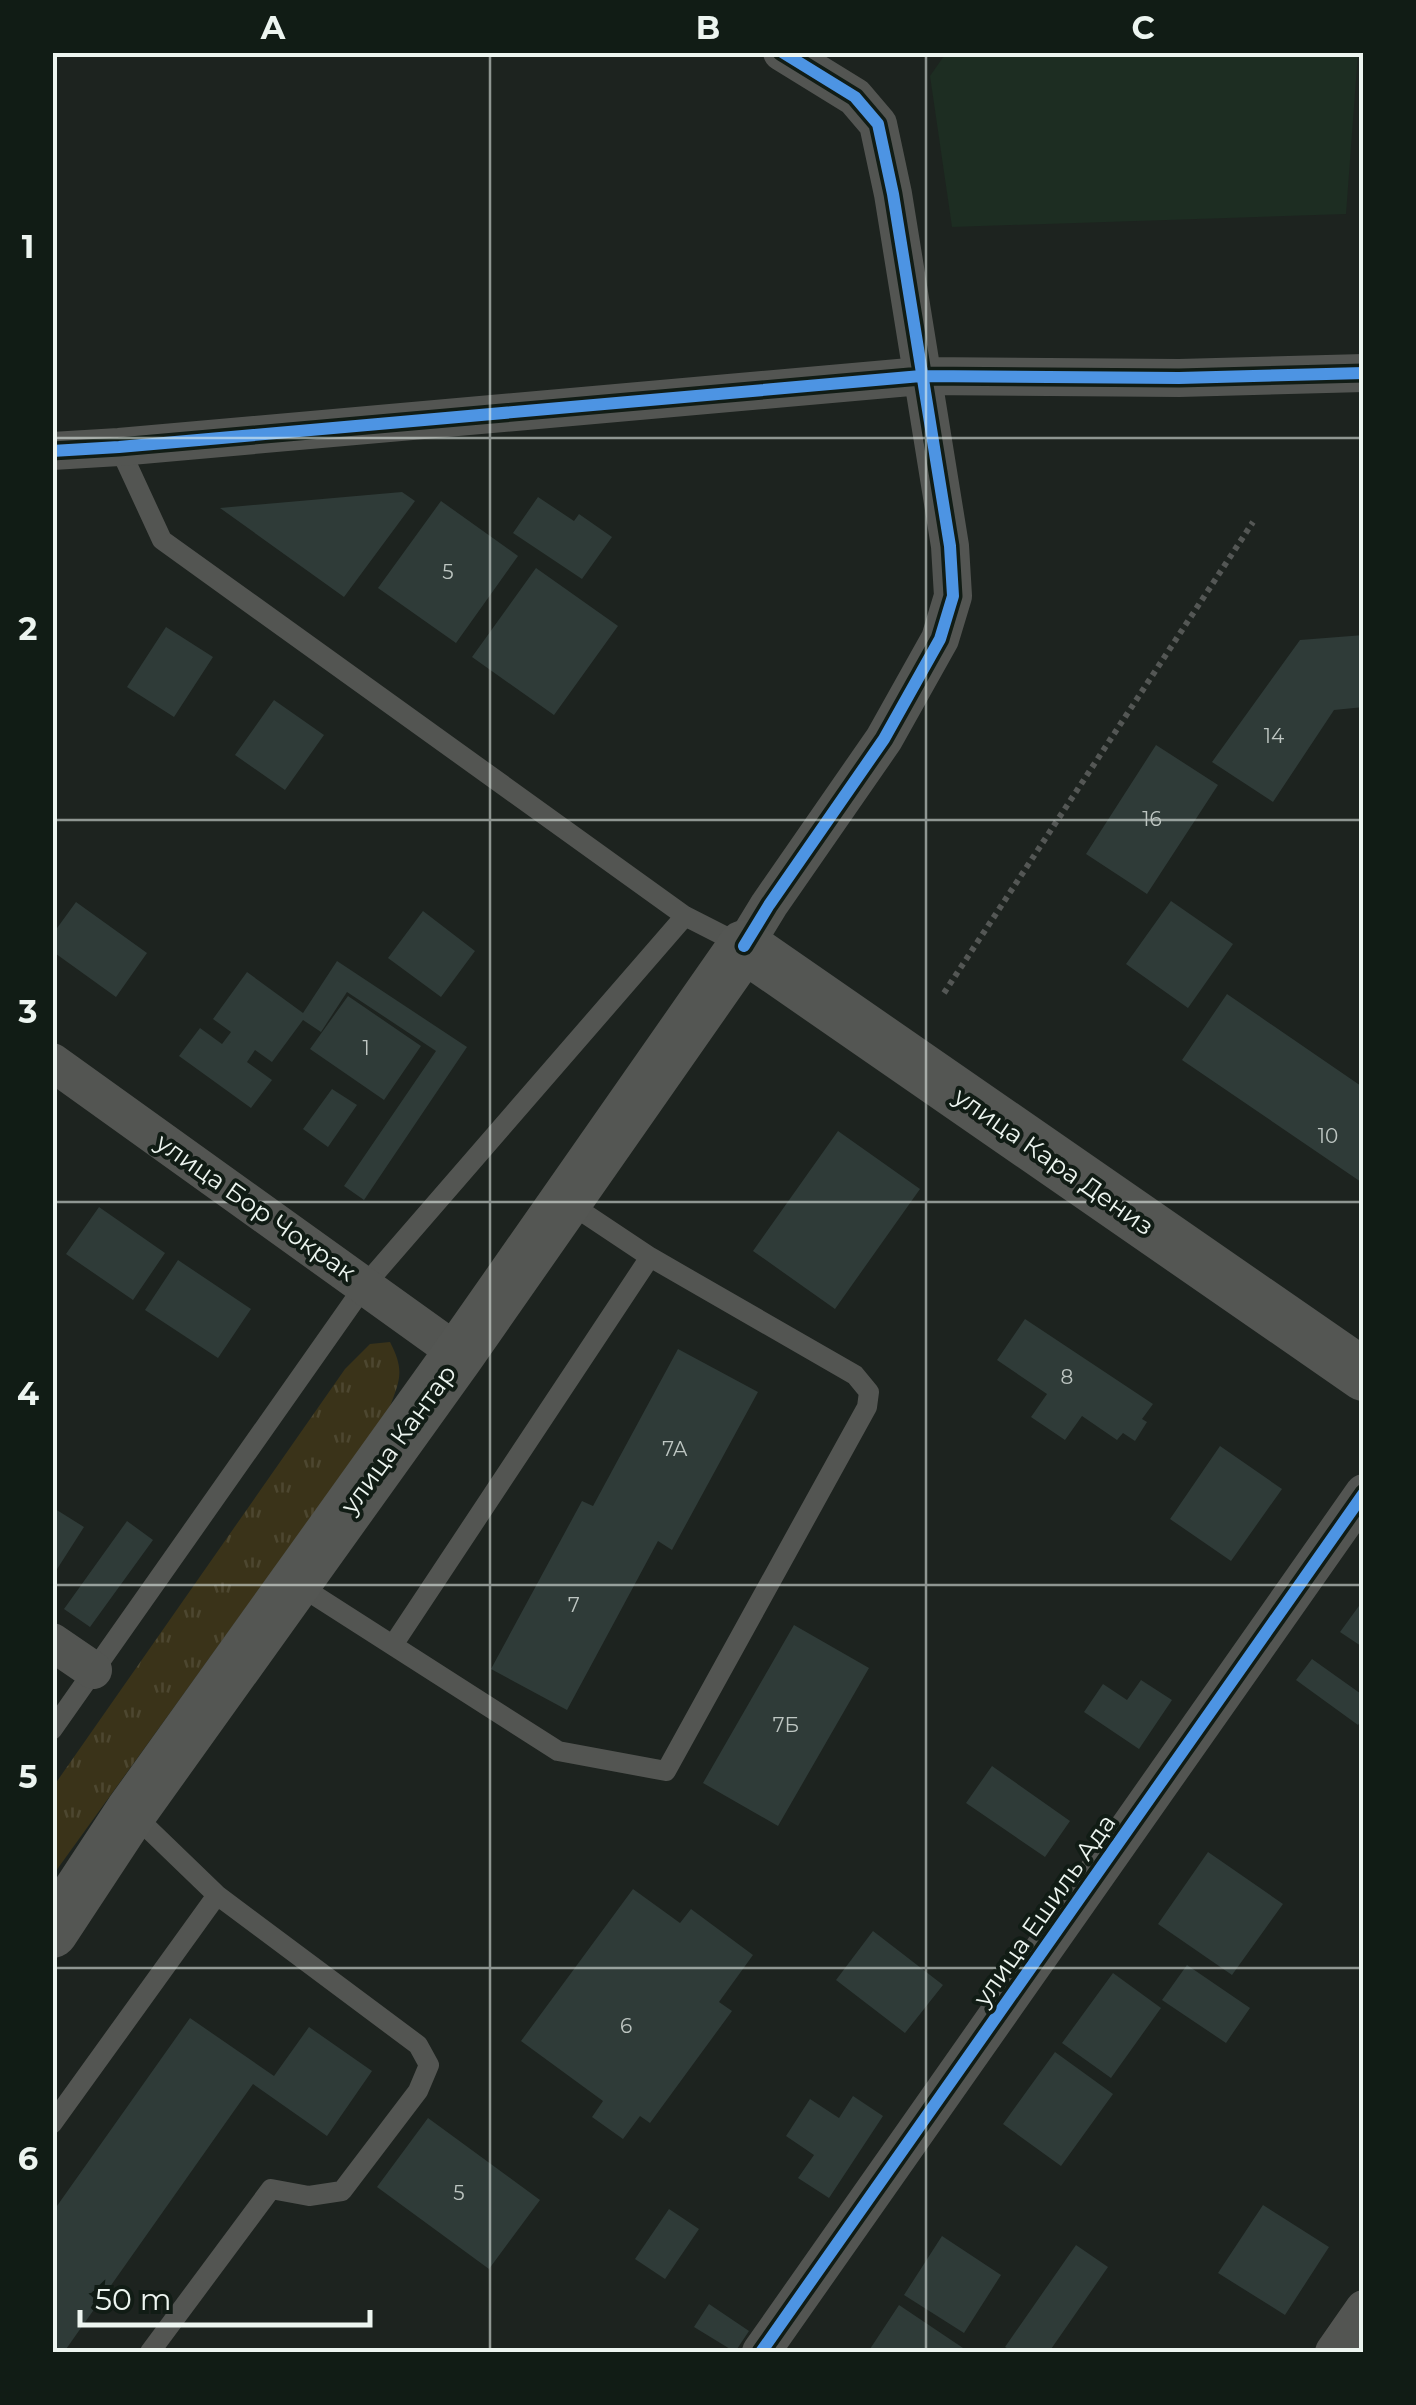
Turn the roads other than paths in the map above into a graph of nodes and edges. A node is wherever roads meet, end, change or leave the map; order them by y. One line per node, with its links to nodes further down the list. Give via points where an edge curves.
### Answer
1 (782, 52): 3 (street, via 855,97 878,124)
2 (1364, 372): 3 (street)
3 (921, 376): 4 (street); 7 (street, via 950,546 952,596 940,639 884,739)
4 (119, 447): 5 (street); 6 (lane, via 162,540)
5 (52, 451)
6 (685, 916): 7 (lane); 11 (lane)
7 (744, 946): 9 (main road, улица Кантар); 13 (main road, улица Кара Дениз)
8 (52, 1062): 11 (street, улица Бор Чокрак)
9 (566, 1201): 10 (lane); 12 (main road, улица Кантар)
10 (650, 1256): 17 (lane); 17 (lane, via 855,1375 869,1392 867,1407 666,1772 558,1750)
11 (365, 1285): 12 (street, улица Бор Чокрак); 18 (lane)
12 (459, 1354): 15 (main road, улица Кантар)
13 (1364, 1375)
14 (1364, 1493): 26 (street, улица Ешиль Ада)
15 (296, 1582): 17 (lane); 20 (main road, улица Кантар)
16 (52, 1642): 18 (street)
17 (393, 1645)
18 (93, 1670): 19 (lane)
19 (52, 1730)
20 (131, 1812): 21 (lane); 22 (main road, улица Кантар)
21 (218, 1895): 23 (lane); 25 (lane, via 418,2046 428,2065 418,2091 342,2191 309,2196 271,2189)
22 (52, 1932)
23 (52, 2124)
24 (1364, 2309): 27 (street)
25 (150, 2352)
26 (761, 2352)
27 (1334, 2352)

